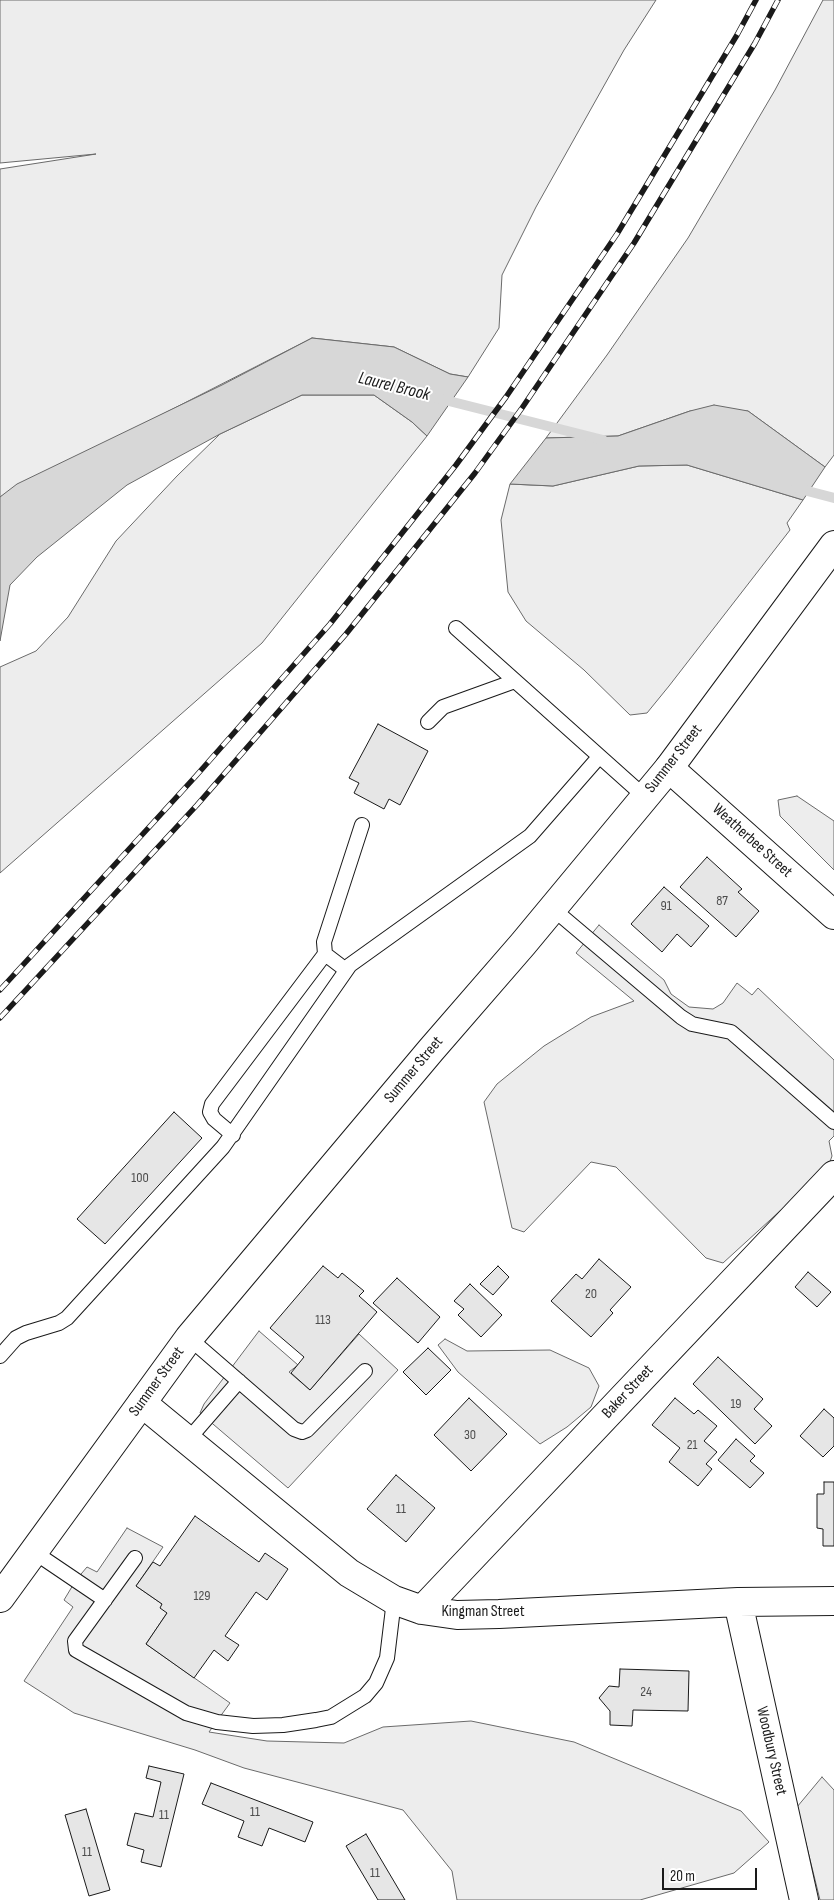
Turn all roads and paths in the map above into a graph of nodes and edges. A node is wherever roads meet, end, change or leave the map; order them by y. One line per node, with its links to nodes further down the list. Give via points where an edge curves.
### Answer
1 (828, 554): 6 (street, Summer Street)
2 (456, 628): 3 (lane)
3 (515, 681): 4 (lane, via 443,707); 5 (lane)
4 (428, 722)
5 (599, 757): 7 (lane); 12 (lane, via 530,836)
6 (669, 768): 7 (street, Summer Street); 10 (street, Weatherbee Street)
7 (645, 797): 9 (street, Summer Street)
8 (362, 825): 11 (lane, via 324,942)
9 (552, 908): 13 (lane, via 681,1017 692,1024 731,1032); 16 (street, Summer Street)
10 (834, 915)
11 (325, 954): 12 (lane); 14 (lane, via 212,1104 210,1112)
12 (346, 970): 14 (lane)
13 (834, 1122)
14 (232, 1135): 17 (lane, via 67,1318 16,1338)
15 (834, 1175): 29 (street, Baker Street)
16 (189, 1338): 19 (lane); 20 (street, Summer Street)
17 (0, 1356)
18 (365, 1371): 19 (lane, via 302,1432 294,1429)
19 (239, 1381): 21 (lane)
20 (142, 1403): 21 (street, Kingman Street); 22 (street, Summer Street)
21 (187, 1441): 26 (street, Kingman Street, via 334,1562)
22 (34, 1552): 24 (street, Summer Street); 25 (lane)
23 (135, 1558): 25 (lane)
24 (0, 1598)
25 (105, 1600): 26 (lane, via 75,1641 76,1650 186,1713 217,1722 253,1726 331,1717 365,1696 376,1683 387,1658)
26 (394, 1600): 29 (street, Kingman Street)
27 (834, 1601): 28 (street, Kingman Street)
28 (738, 1602): 29 (street, Kingman Street, via 499,1614 457,1615); 30 (street, Woodbury Street)
29 (422, 1610)
30 (804, 1900)

